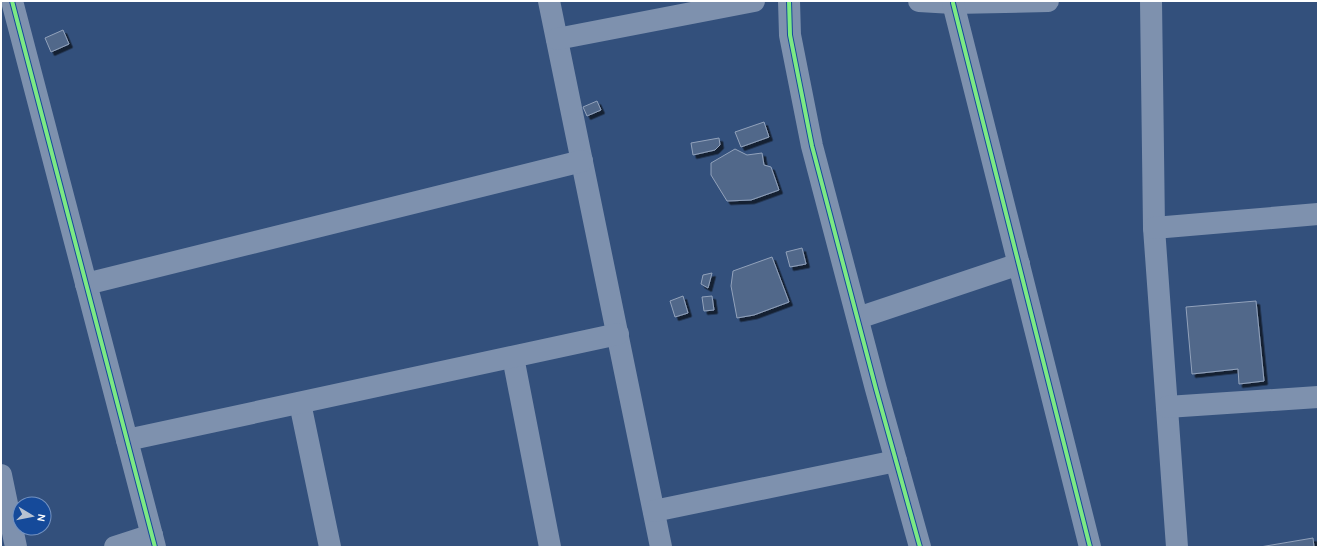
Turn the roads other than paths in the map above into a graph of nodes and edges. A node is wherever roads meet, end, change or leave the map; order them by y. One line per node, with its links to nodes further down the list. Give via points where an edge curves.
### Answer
1 (12, 1): 14 (street)
2 (548, 1): 9 (street)
3 (754, 1): 9 (street)
4 (789, 1): 15 (street, via 790,35 812,146)
5 (919, 1): 8 (street)
6 (1048, 1): 8 (street)
7 (1151, 1): 12 (street)
8 (952, 3): 13 (street)
9 (557, 39): 10 (street)
10 (582, 161): 14 (street); 16 (street)
11 (1318, 214): 12 (street)
12 (1154, 228): 20 (street)
13 (1019, 264): 15 (street); 32 (street)
14 (86, 284): 21 (street)
15 (858, 318): 22 (street)
16 (618, 334): 17 (street); 24 (street)
17 (513, 357): 19 (street); 29 (street)
18 (1318, 397): 20 (street)
19 (300, 403): 21 (street); 28 (street)
20 (1167, 407): 33 (street)
21 (127, 440): 25 (street)
22 (896, 461): 24 (street); 31 (street)
23 (1, 475): 26 (street)
24 (654, 511): 30 (street)
25 (154, 541): 27 (street)
26 (16, 547)
27 (115, 547)
28 (330, 547)
29 (550, 547)
30 (661, 547)
31 (920, 547)
32 (1090, 547)
33 (1177, 547)

